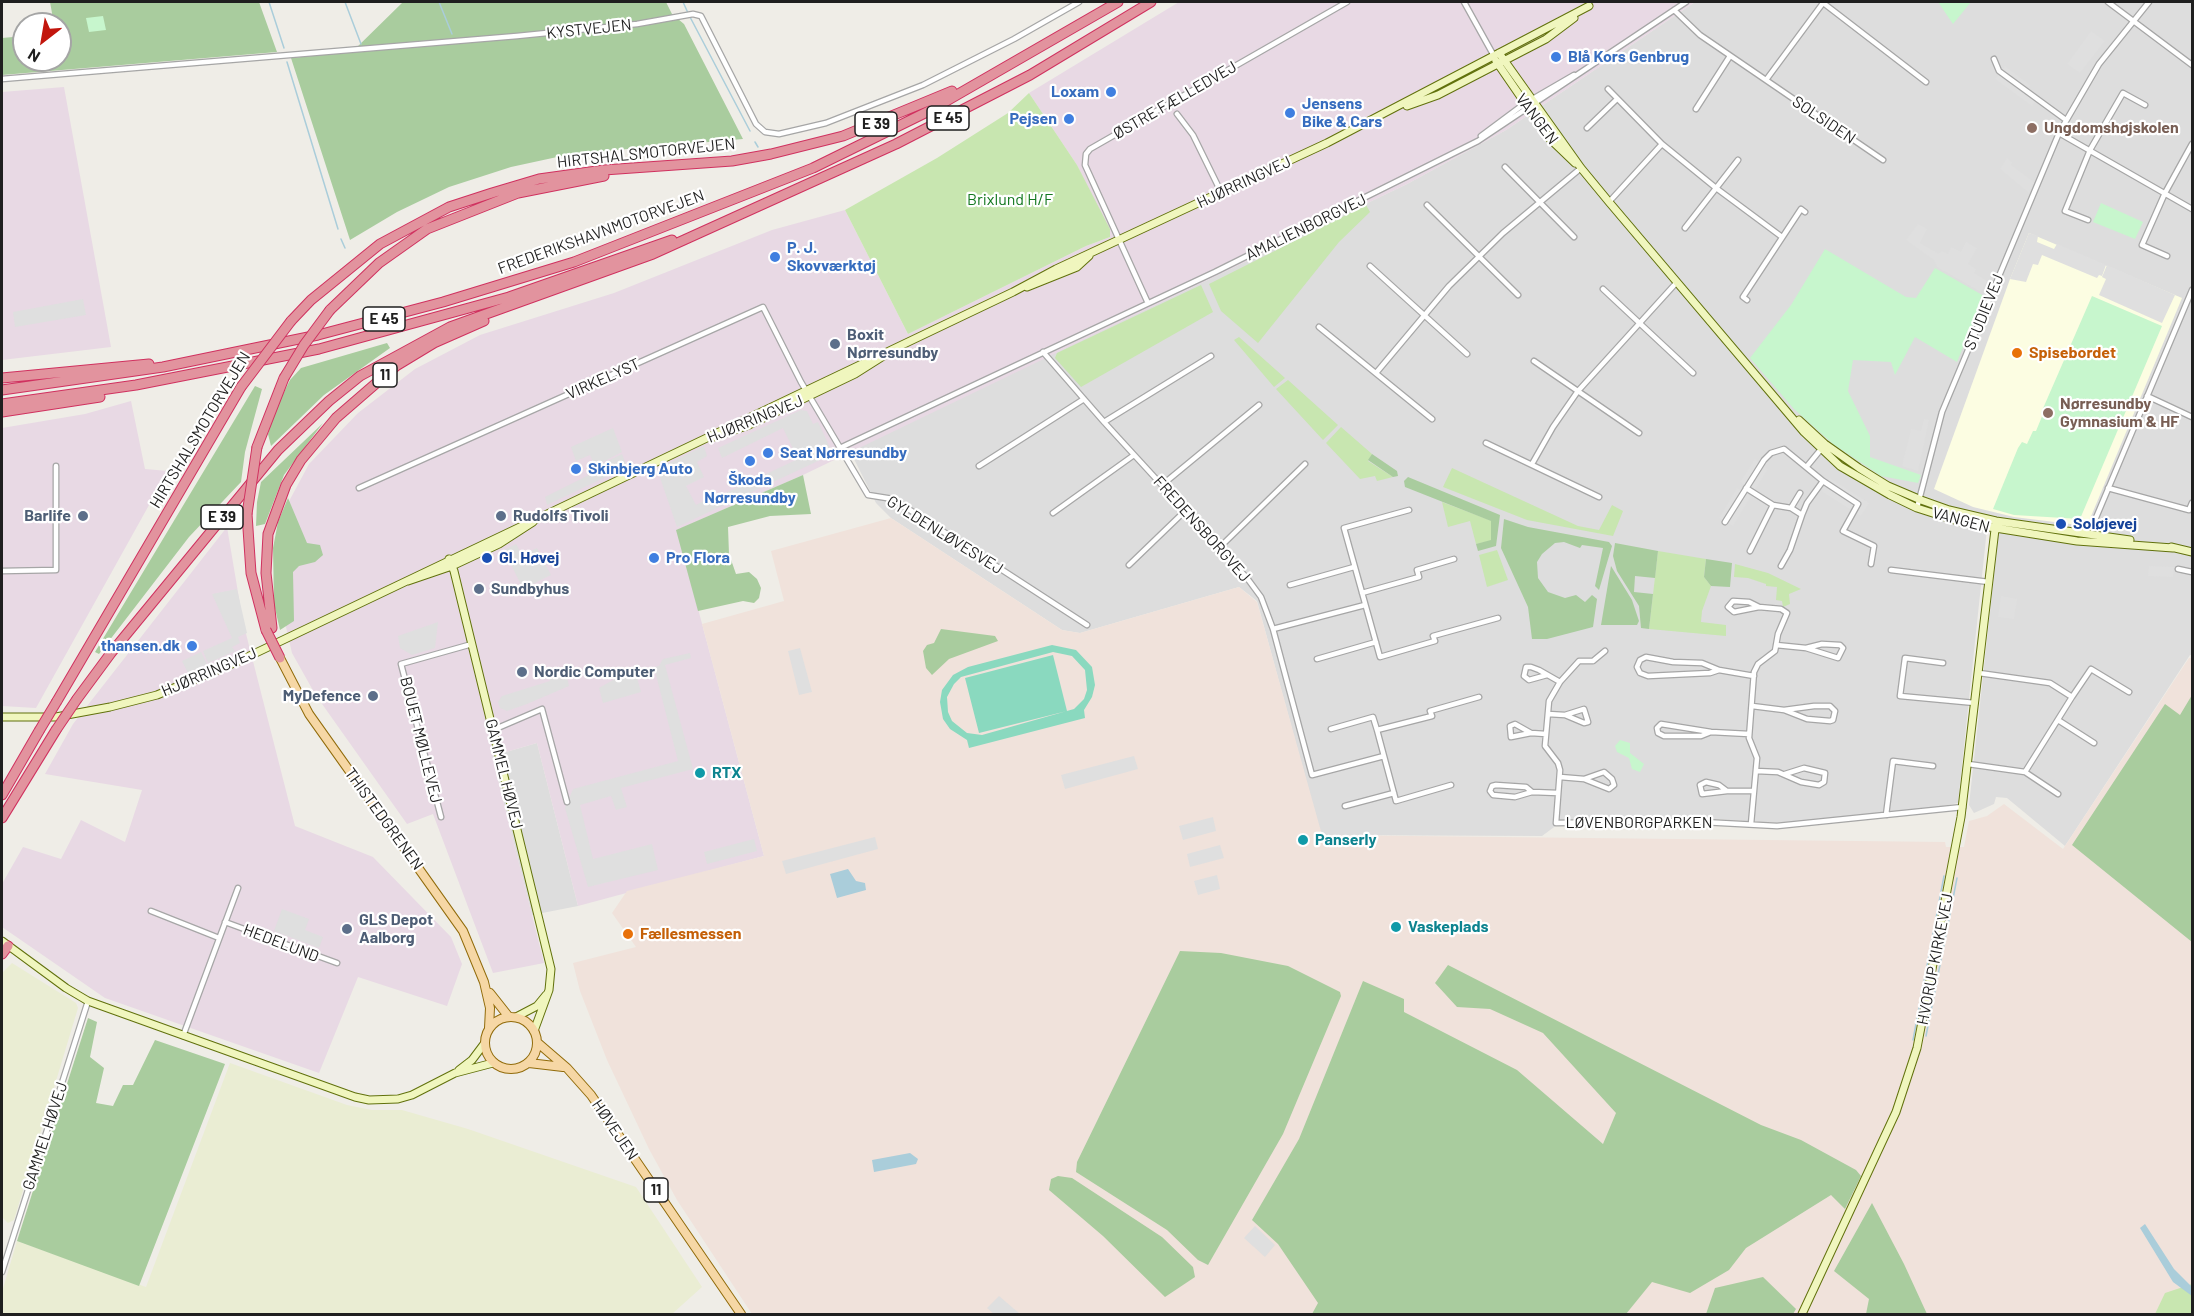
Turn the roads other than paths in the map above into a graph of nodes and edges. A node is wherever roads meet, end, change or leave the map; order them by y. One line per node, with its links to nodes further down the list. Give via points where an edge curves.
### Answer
1 (1079, 2): 19 (street, KYSTVEJEN, via 923,86 826,123 779,134 765,132 756,124 701,16 690,15 517,36)
2 (1118, 2): 21 (highway, E 45)
3 (1151, 2): 50 (highway, E 45, via 1030,75 896,144)
4 (1347, 2): 55 (street, ØSTRE FÆLLEDVEJ, via 1090,149 1085,165)
5 (1464, 2): 13 (street)
6 (1686, 2): 11 (street, AMALIENBORGVEJ)
7 (1823, 2): 20 (street); 22 (street)
8 (2108, 2): 12 (street)
9 (2149, 2): 12 (street, STUDIEVEJ)
10 (1592, 4): 13 (street, HJØRRINGVEJ); 16 (street, HJØRRINGVEJ, via 1546,39)
11 (1674, 10): 14 (street, SOLSIDEN); 25 (street, AMALIENBORGVEJ)
12 (2134, 21): 18 (street); 31 (street, STUDIEVEJ, via 2099,64)
13 (1497, 55): 16 (street); 17 (street); 28 (street, HJØRRINGVEJ)
14 (1730, 56): 20 (street, SOLSIDEN); 29 (street)
15 (1994, 59): 31 (street, via 1999,71)
16 (1506, 60): 17 (street, HJØRRINGVEJ); 25 (street, VANGEN)
17 (1497, 64): 27 (street, VANGEN); 28 (street, HJØRRINGVEJ, via 1438,95)
18 (2193, 65)
19 (2, 79)
20 (1766, 80): 38 (street, SOLSIDEN)
21 (977, 82): 39 (highway, HIRTSHALSMOTORVEJEN / E 39, via 843,136 771,154); 71 (highway, FREDERIKSHAVNMOTORVEJEN / E 45, via 929,111 813,168 574,262 374,322)
22 (1926, 82)
23 (1608, 89): 24 (street)
24 (1617, 99): 32 (street); 34 (street)
25 (1535, 101): 27 (street, AMALIENBORGVEJ); 41 (street, VANGEN)
26 (2145, 105): 36 (street, via 2123,93)
27 (1526, 107): 41 (street, VANGEN, via 1549,138); 65 (street, AMALIENBORGVEJ, via 1464,148 1215,272)
28 (1396, 109): 43 (street, HJØRRINGVEJ)
29 (1696, 109)
30 (1177, 114): 43 (street, via 1193,135)
31 (2066, 120): 33 (street, STUDIEVEJ)
32 (1587, 128)
33 (2059, 134): 36 (street); 109 (street, STUDIEVEJ, via 1942,412)
34 (1662, 144): 42 (street); 45 (street)
35 (2193, 144): 44 (street)
36 (2090, 150): 44 (street); 51 (street, via 2065,211)
37 (1738, 160): 42 (street)
38 (1883, 160)
39 (690, 164): 143 (highway, 11, bridge, via 518,193 458,215 399,246 330,310 284,378 257,447 247,514 251,573); 191 (highway, HIRTSHALSMOTORVEJEN / E 39, bridge, via 539,179 449,207 380,244 311,300 241,387)
40 (1505, 167): 46 (street)
41 (1581, 168): 45 (street, VANGEN); 46 (street)
42 (1716, 189): 52 (street); 54 (street)
43 (1221, 192): 55 (street, HJØRRINGVEJ)
44 (2165, 193): 48 (street); 58 (street, via 2142,245)
45 (1609, 202): 60 (street, VANGEN)
46 (1540, 203): 53 (street); 57 (street)
47 (1427, 205): 57 (street)
48 (2193, 209)
49 (1805, 212): 54 (street, via 1801,209)
50 (737, 218): 56 (highway, E 39); 75 (highway, FREDERIKSHAVNMOTORVEJEN / E 45, via 446,315 320,349)
51 (2088, 220)
52 (1685, 228)
53 (1574, 237)
54 (1782, 237): 64 (street, via 1743,297)
55 (1120, 241): 65 (street); 69 (street, HJØRRINGVEJ, via 1068,271 1013,292)
56 (653, 255): 143 (highway, 11, via 434,343 396,366 336,418 302,460 274,511 266,554); 197 (highway, E 39, bridge, via 450,327 360,376 329,401 278,450 111,653 76,699)
57 (1479, 256): 63 (street); 66 (street)
58 (2167, 256)
59 (1370, 266): 66 (street)
60 (1677, 282): 67 (street); 95 (street, VANGEN)
61 (1603, 289): 67 (street)
62 (2193, 290): 83 (street)
63 (1518, 294)
64 (1747, 300)
65 (1147, 301): 70 (street, AMALIENBORGVEJ)
66 (1423, 314): 72 (street); 76 (street)
67 (1639, 323): 77 (street); 81 (street)
68 (1319, 327): 76 (street)
69 (903, 344): 79 (street, HJØRRINGVEJ); 82 (street, HJØRRINGVEJ, via 855,374)
70 (1043, 352): 84 (street, FREDENSBORGVEJ); 94 (street, AMALIENBORGVEJ)
71 (238, 353): 78 (highway); 80 (highway, FREDERIKSHAVNMOTORVEJEN / E 45, via 101,378)
72 (1467, 354)
73 (1211, 356): 90 (street)
74 (1534, 360): 81 (street)
75 (225, 369): 85 (highway, FREDERIKSHAVNMOTORVEJEN / E 45); 87 (highway, via 137,390)
76 (1376, 373): 89 (street)
77 (1693, 373)
78 (2, 378)
79 (805, 389): 82 (street, HJØRRINGVEJ); 92 (street, HJØRRINGVEJ); 104 (street, VIRKELYST, via 763,307)
80 (2, 390)
81 (1578, 391): 91 (street); 98 (street)
82 (809, 396): 92 (street, HJØRRINGVEJ, via 749,425); 94 (street, GYLDENLØVESVEJ)
83 (2147, 396): 88 (street); 106 (street)
84 (1084, 399): 90 (street, FREDENSBORGVEJ); 101 (street)
85 (2, 404)
86 (1259, 405): 103 (street)
87 (2, 412)
88 (2193, 417)
89 (1432, 418)
90 (1104, 422): 96 (street, FREDENSBORGVEJ)
91 (1639, 433)
92 (700, 441): 127 (street, HJØRRINGVEJ, via 543,516 499,544)
93 (1486, 443): 98 (street)
94 (842, 447): 142 (street, GYLDENLØVESVEJ, via 868,495 893,499)
95 (1823, 447): 99 (street); 109 (street, VANGEN, via 1888,486); 113 (street, VANGEN, via 1861,480)
96 (1134, 455): 103 (street, FREDENSBORGVEJ); 116 (street)
97 (1305, 464): 122 (street)
98 (1532, 464): 108 (street)
99 (1808, 465): 102 (street); 105 (street, via 1784,449 1777,450 1764,460)
100 (56, 466): 134 (street, via 56,570)
101 (979, 466)
102 (1823, 481): 117 (street); 128 (street, via 1858,504 1843,531 1874,546)
103 (1162, 485): 115 (street, FREDENSBORGVEJ)
104 (359, 488)
105 (1746, 488): 111 (street); 120 (street)
106 (2108, 488): 110 (street, via 2189,510); 118 (street)
107 (1800, 493): 112 (street)
108 (1599, 496)
109 (1921, 500): 113 (street, STUDIEVEJ); 119 (street, VANGEN)
110 (2193, 503)
111 (1773, 505): 112 (street); 124 (street)
112 (1791, 508): 117 (street)
113 (1917, 508): 121 (street, VANGEN)
114 (1409, 510): 131 (street, via 1344,528)
115 (1185, 511): 122 (street, FREDENSBORGVEJ); 129 (street)
116 (1053, 513)
117 (1803, 515): 130 (street)
118 (2095, 520)
119 (1996, 521): 121 (street, HVORUP KIRKEVEJ); 123 (street, VANGEN)
120 (1725, 522)
121 (1996, 530): 123 (street, VANGEN); 136 (street, HVORUP KIRKEVEJ)
122 (1221, 548): 144 (street, FREDENSBORGVEJ, via 1261,597)
123 (2173, 548): 125 (street, VANGEN)
124 (1750, 551)
125 (2193, 552)
126 (1454, 559): 138 (street, via 1417,570 1419,577)
127 (451, 562): 146 (street, GAMMEL HØVEJ); 166 (street, HJØRRINGVEJ, via 157,695 74,715)
128 (1871, 564)
129 (1129, 565)
130 (1781, 566)
131 (1354, 567): 137 (street); 138 (street)
132 (2178, 569): 135 (street)
133 (1891, 570): 136 (street)
134 (2, 571)
135 (2193, 572)
136 (1989, 582): 154 (street, HVORUP KIRKEVEJ)
137 (1290, 585)
138 (1362, 593): 139 (street)
139 (1365, 605): 144 (street); 145 (street)
140 (1759, 607): 140 (street, via 1733,601 1728,607 1734,612); 147 (street, via 1787,613)
141 (1498, 618): 145 (street, via 1433,636 1435,641 1380,657)
142 (1087, 625)
143 (269, 629): 151 (highway, 11, bridge)
144 (1273, 629): 176 (street, FREDENSBORGVEJ, via 1312,775)
145 (1376, 642): 150 (street)
146 (472, 644): 169 (street, GAMMEL HØVEJ); 196 (street, BOUET MØLLEVEJ, via 401,664)
147 (1776, 645): 148 (street); 156 (street, via 1773,653 1756,666)
148 (1806, 648): 148 (street, via 1822,644 1843,648 1838,658)
149 (1605, 651): 157 (street, via 1593,661 1580,661)
150 (1317, 659)
151 (281, 661): 205 (main road, THISTEDGRENEN / 11, via 338,757 458,923)
152 (1943, 663): 161 (street, via 1905,658 1900,696)
153 (1719, 670): 153 (street, via 1710,665 1646,657 1637,667 1648,676); 156 (street)
154 (1979, 673): 160 (street, via 2050,684); 161 (street, HVORUP KIRKEVEJ)
155 (1547, 675): 155 (street, via 1529,680 1524,676 1527,666); 157 (street)
156 (1754, 676): 162 (street)
157 (1560, 682): 164 (street, via 1550,698)
158 (2129, 692): 160 (street, via 2091,669)
159 (1479, 697): 170 (street, via 1430,711 1432,717)
160 (2072, 697): 167 (street)
161 (1975, 703): 177 (street, HVORUP KIRKEVEJ)
162 (1752, 706): 163 (street); 174 (street)
163 (1784, 710): 163 (street, via 1807,719 1830,721 1835,711 1830,706)
164 (1548, 714): 165 (street); 173 (street)
165 (1565, 715): 165 (street, via 1584,709 1588,722 1584,723)
166 (2, 717)
167 (2058, 720): 175 (street); 180 (street)
168 (1330, 729): 170 (street, via 1373,717)
169 (493, 730): 192 (street, via 542,710); 206 (street, GAMMEL HØVEJ, via 547,947)
170 (1377, 730): 176 (street)
171 (1711, 732): 171 (street, via 1701,736 1664,736 1657,728 1661,724); 174 (street)
172 (1531, 733): 173 (street)
173 (1546, 734): 182 (street, via 1545,746 1560,766)
174 (1749, 734): 179 (street, via 1757,758)
175 (2094, 743)
176 (1384, 756): 188 (street)
177 (1968, 764): 180 (street); 194 (street, HVORUP KIRKEVEJ)
178 (1933, 766): 195 (street, via 1893,761)
179 (1756, 771): 181 (street); 186 (street)
180 (2025, 772): 190 (street)
181 (1785, 774): 181 (street, via 1819,785 1825,773 1804,768)
182 (1560, 777): 183 (street, LØVENBORGPARKEN); 189 (street, LØVENBORGPARKEN)
183 (1584, 779): 183 (street, LØVENBORGPARKEN, via 1609,789 1614,785 1604,772)
184 (1451, 785): 188 (street, via 1395,801)
185 (1727, 791): 185 (street, LØVENBORGPARKEN, via 1702,794 1700,785 1713,783); 186 (street, LØVENBORGPARKEN)
186 (1754, 791): 198 (street)
187 (1532, 792): 187 (street, LØVENBORGPARKEN, via 1496,785 1490,791 1493,795 1515,797); 189 (street, LØVENBORGPARKEN)
188 (1394, 793): 193 (street)
189 (1558, 793): 198 (street, LØVENBORGPARKEN, via 1556,823)
190 (2058, 794)
191 (2, 795)
192 (567, 802)
193 (1345, 806)
194 (1963, 807): 195 (street, LØVENBORGPARKEN); 220 (street, HVORUP KIRKEVEJ, via 1917,1048 1892,1122)
195 (1886, 815): 198 (street, LØVENBORGPARKEN, via 1777,826)
196 (441, 817)
197 (2, 818)
198 (1752, 824)
199 (238, 888): 201 (street, HEDELUND)
200 (151, 911): 202 (street, HEDELUND)
201 (225, 922): 202 (street, HEDELUND); 204 (street, HEDELUND)
202 (219, 938): 211 (street, HEDELUND)
203 (4, 947): 207 (street)
204 (337, 963)
205 (484, 982): 208 (main road, THISTEDGRENEN / 11, via 494,1001); 209 (main road, THISTEDGRENEN / 11, via 490,1008)
206 (549, 990): 208 (street, via 537,1006); 210 (street, GAMMEL HØVEJ)
207 (88, 1001): 211 (street); 218 (street, GAMMEL HØVEJ)
208 (513, 1017): 209 (main road, via 498,1020); 210 (main road, 11, via 527,1022)
209 (489, 1028): 213 (main road, 11)
210 (534, 1030): 212 (main road)
211 (183, 1036): 217 (street, via 369,1100 412,1095)
212 (537, 1043): 215 (main road); 216 (main road, HØVEJEN / 11)
213 (484, 1044): 214 (main road); 217 (street)
214 (493, 1063): 215 (main road, via 511,1070); 217 (street)
215 (529, 1063): 216 (main road)
216 (567, 1068): 219 (main road, HØVEJEN / 11, via 591,1095)
217 (455, 1073)
218 (2, 1272)
219 (741, 1314)
220 (1802, 1314)

